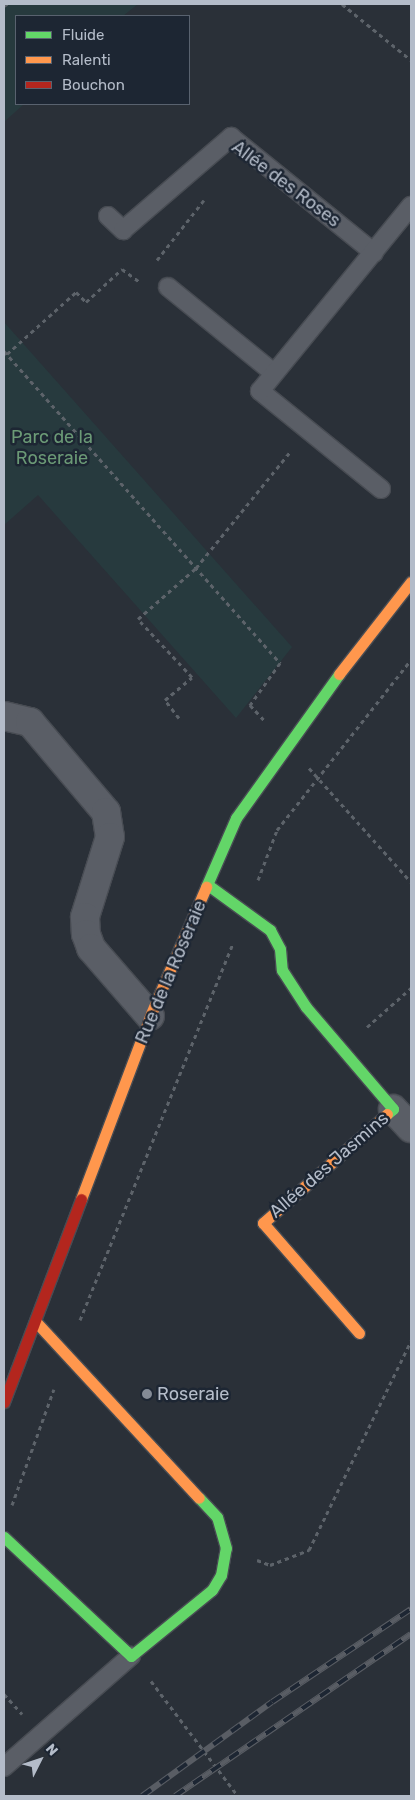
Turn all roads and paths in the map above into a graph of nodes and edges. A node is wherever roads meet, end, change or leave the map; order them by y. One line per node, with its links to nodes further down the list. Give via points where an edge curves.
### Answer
1 (7, 4): 3 (path)
2 (342, 4): 4 (path)
3 (4, 6)
4 (411, 60)
5 (202, 162): 7 (lane, Allée des Roses, via 123,230); 8 (lane, Allée des Roses, via 231,137); 9 (path, via 218,182)
6 (411, 206): 8 (lane)
7 (108, 216)
8 (374, 253): 15 (lane)
9 (152, 267)
10 (146, 275): 11 (path)
11 (140, 282): 12 (path, via 161,298); 14 (path, via 122,269 86,302 76,292)
12 (168, 287): 15 (lane)
13 (4, 350): 14 (path)
14 (7, 354): 18 (path)
15 (274, 373): 16 (lane, via 260,391)
16 (308, 430): 17 (lane); 18 (path)
17 (380, 489)
18 (196, 568): 22 (path, via 138,620 192,677 165,700); 23 (path, via 280,663 250,705)
19 (411, 582): 23 (street, Rue de la Roseraie)
20 (411, 660): 24 (path)
21 (6, 710): 29 (street, via 30,722 106,812 110,837 86,916 86,934 91,948)
22 (179, 718)
23 (286, 742): 26 (street, Rue de la Roseraie, via 236,818)
24 (320, 780): 25 (path); 27 (path, via 278,830)
25 (411, 882)
26 (208, 885): 27 (street, Allée des Jasmins); 29 (street, Rue de la Roseraie)
27 (245, 914): 30 (street, Allée des Jasmins, via 270,930 280,949 282,970); 36 (path)
28 (411, 988): 30 (path)
29 (150, 1016): 33 (street, Rue de la Roseraie)
30 (342, 1048): 31 (street, Allée des Jasmins)
31 (393, 1109): 32 (street, Allée des Jasmins); 34 (street, Allée des Jasmins, via 263,1223)
32 (411, 1128)
33 (37, 1323): 36 (street); 37 (street, Rue de la Roseraie)
34 (360, 1333)
35 (411, 1341): 41 (path, via 309,1550 270,1565)
36 (66, 1355): 39 (path); 41 (street, via 217,1517)
37 (11, 1366): 38 (street, Rue de la Roseraie)
38 (4, 1402)
39 (9, 1512)
40 (4, 1537): 42 (street)
41 (226, 1548): 42 (street, via 221,1575 212,1590)
42 (131, 1656): 44 (lane)
43 (166, 1700): 45 (path)
44 (4, 1767)
45 (238, 1796)

